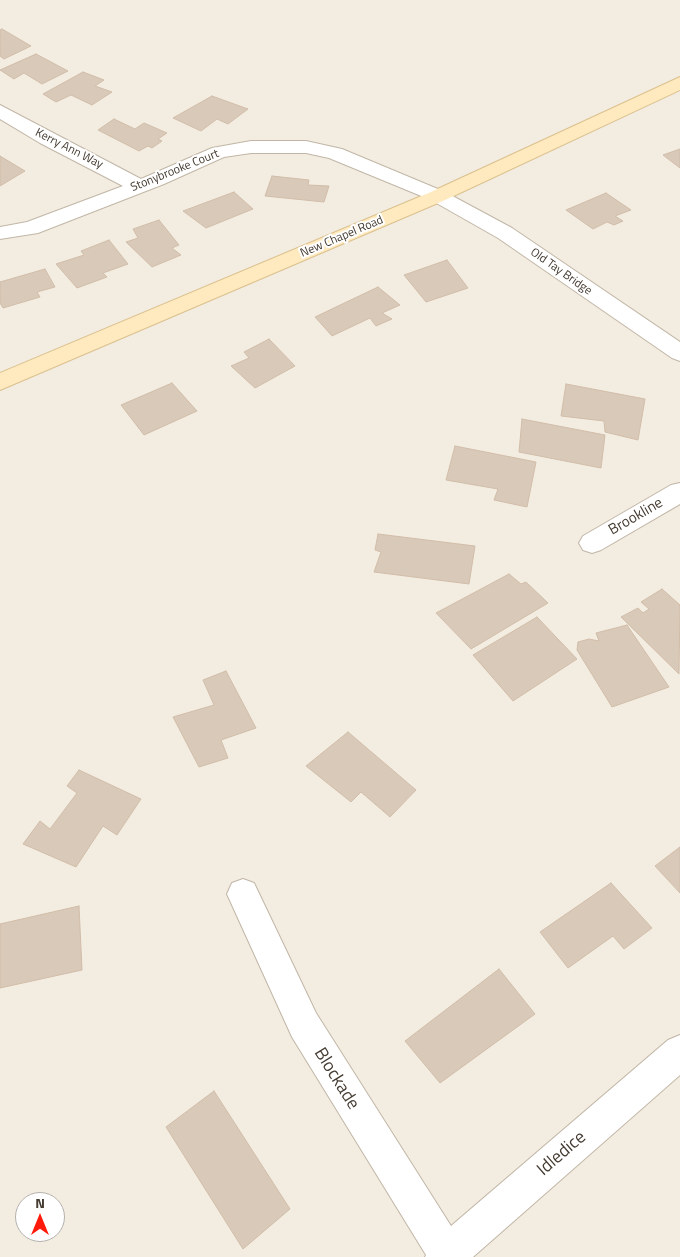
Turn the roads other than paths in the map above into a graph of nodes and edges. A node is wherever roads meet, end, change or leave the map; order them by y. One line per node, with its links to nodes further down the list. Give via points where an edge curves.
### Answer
1 (680, 83): 4 (street, New Chapel Road)
2 (0, 111): 3 (street, Kerry Ann Way)
3 (139, 186): 4 (street, Stonybrooke Court, via 219,152 251,147 306,147 335,153); 5 (street, Stonybrooke Court, via 31,228)
4 (438, 196): 6 (street, Old Tay Bridge, via 505,233); 7 (street, New Chapel Road)
5 (0, 233)
6 (680, 353)
7 (0, 382)
8 (680, 492): 9 (street, Brookline)
9 (592, 543)
10 (243, 894): 12 (street, Blockade, via 304,1025)
11 (680, 1052): 12 (street, Idledice)
12 (445, 1256)

